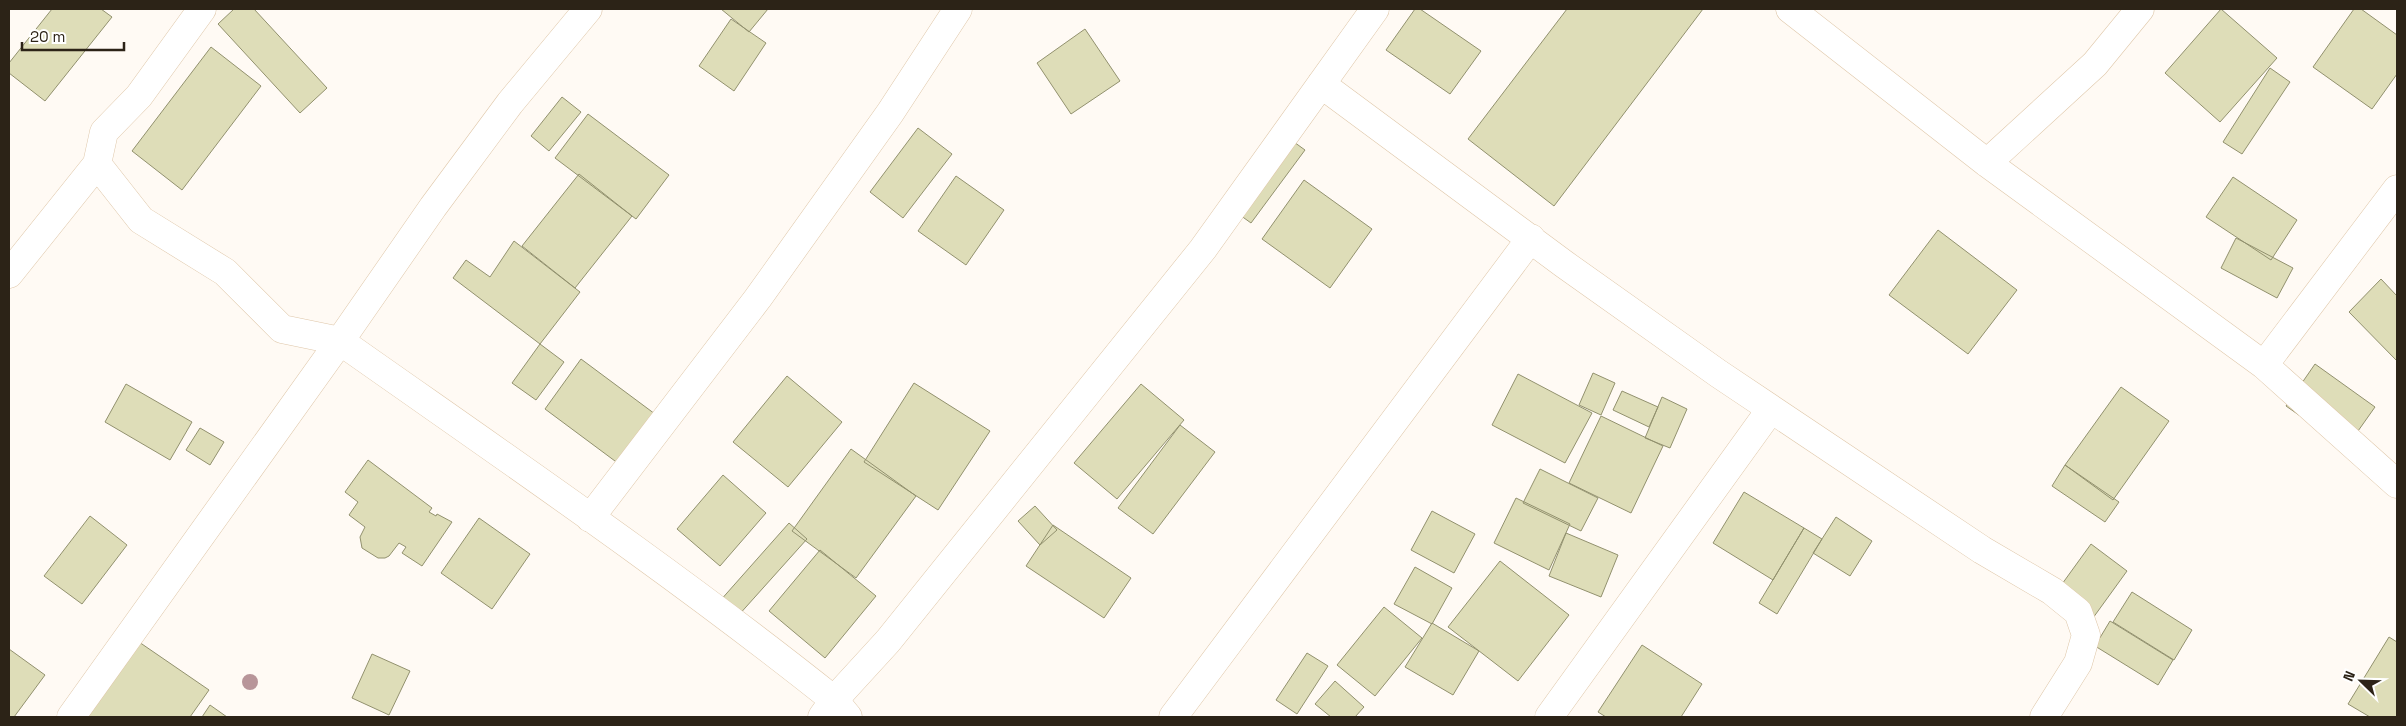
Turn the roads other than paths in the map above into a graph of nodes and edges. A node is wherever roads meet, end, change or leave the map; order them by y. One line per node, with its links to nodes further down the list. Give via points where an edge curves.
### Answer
1 (202, 9): 9 (street, via 139,96 104,132)
2 (588, 9): 13 (street, via 510,104 433,207)
3 (958, 9): 17 (street, via 890,113 758,298)
4 (1374, 9): 7 (street)
5 (1790, 9): 8 (street)
6 (2140, 9): 8 (street, via 2096,64)
7 (1321, 84): 11 (street); 18 (street, via 1203,249)
8 (1987, 163): 14 (street)
9 (97, 164): 12 (street); 13 (street, via 141,220 225,272 282,329)
10 (2397, 189): 14 (street)
11 (1531, 238): 15 (street); 20 (street)
12 (9, 274)
13 (340, 341): 17 (street); 19 (street)
14 (2264, 365): 16 (street)
15 (1771, 410): 21 (street); 22 (street, via 1974,545 2052,591 2078,612 2086,635 2078,663)
16 (2397, 484)
17 (590, 518): 18 (street, via 783,659)
18 (835, 711)
19 (71, 717)
20 (1174, 717)
21 (1549, 717)
22 (2044, 717)

